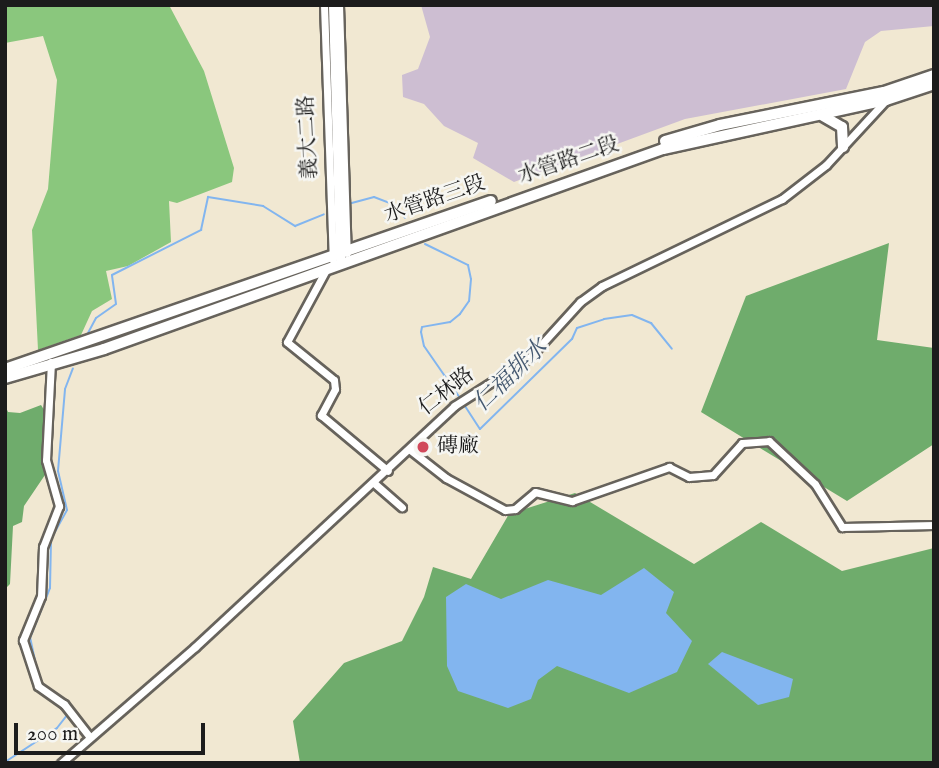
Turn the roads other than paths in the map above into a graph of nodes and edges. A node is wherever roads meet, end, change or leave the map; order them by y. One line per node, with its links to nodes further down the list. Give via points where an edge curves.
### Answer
1 (324, 5): 8 (street, 義大二路)
2 (333, 5): 8 (street, 義大二路)
3 (339, 5): 8 (street, 義大二路)
4 (933, 83): 5 (main road, 仁林路)
5 (885, 96): 6 (main road); 7 (street, 仁林路); 8 (main road, 水管路三段, via 692,132)
6 (817, 116): 7 (main road, via 835,119 842,127); 8 (main road, 水管路二段, via 663,149)
7 (843, 147): 12 (street, 仁林路, via 782,199 602,286 580,302 529,358 454,406)
8 (338, 259): 9 (main road, 水管路三段); 13 (street, via 288,342 334,380 335,389 320,415)
9 (51, 360): 10 (main road, 水管路三段); 11 (main road, 水管路三段); 17 (street, via 46,460 60,499 43,547 41,596 23,640 37,686 64,704)
10 (5, 369)
11 (5, 379)
12 (409, 449): 13 (street, 仁林路); 16 (street, via 446,478 505,510 515,509 536,492 572,501 669,467 689,477 713,475 743,443 769,441 815,484 842,527)
13 (388, 471): 14 (street, 仁林路)
14 (374, 483): 15 (street); 17 (street, 仁林路, via 195,647)
15 (402, 507)
16 (934, 525)
17 (89, 736): 18 (street, 仁林路)
18 (61, 763)

